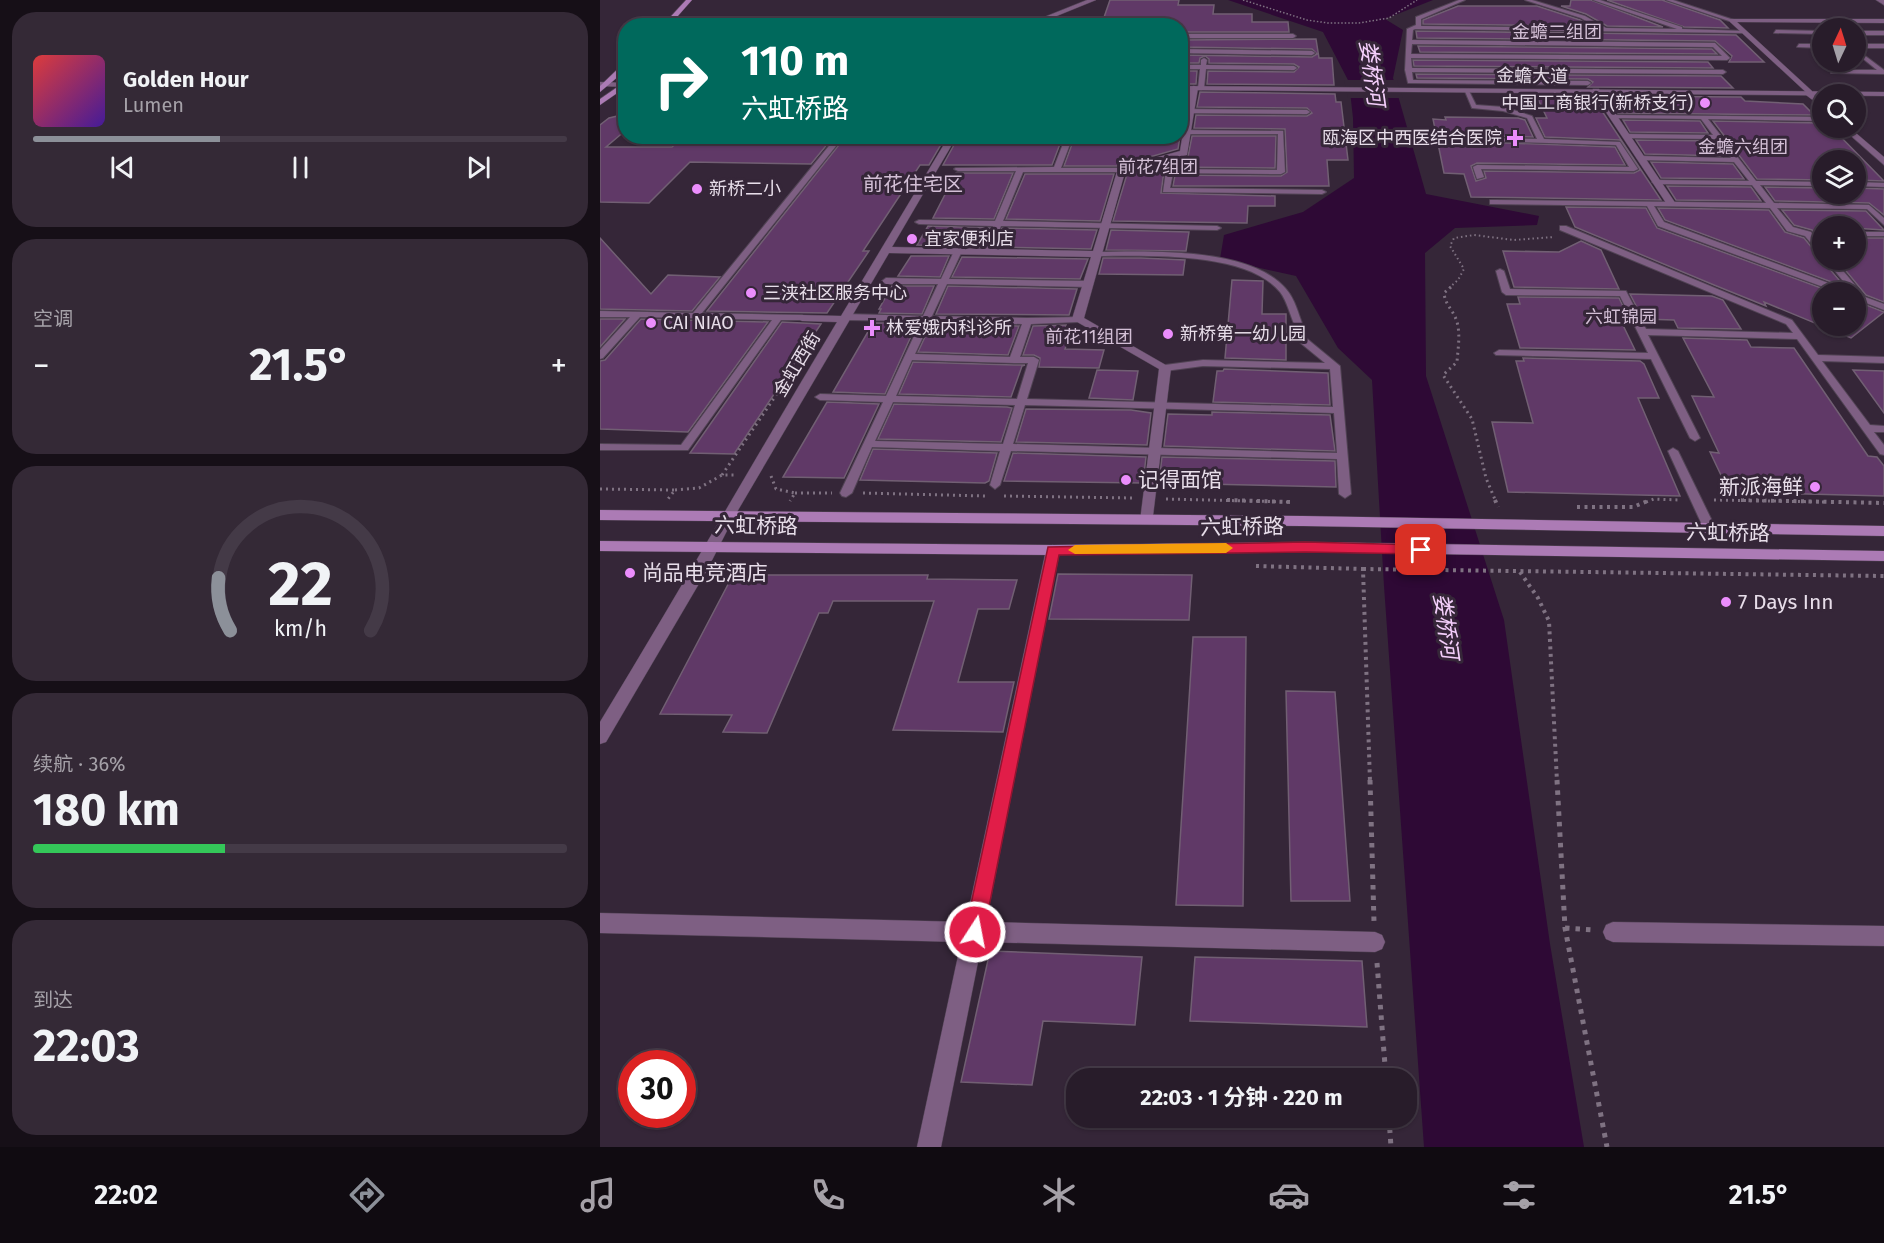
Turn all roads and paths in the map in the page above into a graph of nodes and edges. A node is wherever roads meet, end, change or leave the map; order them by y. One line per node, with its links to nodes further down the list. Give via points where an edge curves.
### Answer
1 (1093, 0): 13 (street)
2 (1243, 0): 3 (path, via 1307,21 1359,23 1389,18)
3 (1417, 0)
4 (1463, 0): 18 (lane, via 1419,18)
5 (1527, 0): 20 (lane, via 1583,18)
6 (1595, 0): 21 (lane)
7 (1668, 0): 14 (lane)
8 (1879, 0): 10 (street)
9 (692, 2): 11 (main road); 12 (main road)
10 (1884, 3)
11 (674, 18)
12 (682, 18)
13 (1046, 18)
14 (1731, 20): 15 (street); 22 (street)
15 (1812, 21)
16 (1866, 21): 17 (street)
17 (1884, 21)
18 (1419, 27): 19 (lane); 30 (lane, via 1410,30)
19 (1552, 29): 20 (lane); 31 (lane)
20 (1605, 30): 21 (lane)
21 (1685, 30): 22 (lane)
22 (1742, 31): 59 (street)
23 (1776, 32): 25 (lane)
24 (1206, 33): 28 (lane); 29 (lane); 37 (lane)
25 (1812, 33)
26 (1866, 33): 27 (lane)
27 (1884, 33)
28 (1188, 35)
29 (1293, 36)
30 (1410, 42): 31 (lane); 39 (lane)
31 (1562, 44): 40 (lane); 40 (lane, via 1715,45 1727,58)
32 (1799, 46): 33 (lane)
33 (1812, 46)
34 (1884, 46): 35 (lane)
35 (1866, 48)
36 (1188, 51): 37 (lane)
37 (1205, 52): 38 (lane); 43 (lane)
38 (1312, 53)
39 (1408, 56): 40 (lane); 45 (lane)
40 (1570, 57): 46 (lane)
41 (1866, 57): 49 (lane)
42 (1188, 67): 43 (lane)
43 (1203, 67): 44 (lane); 54 (lane)
44 (1294, 68)
45 (1408, 70): 46 (lane); 51 (lane, via 1410,82)
46 (1580, 71): 47 (lane); 51 (lane)
47 (1723, 72)
48 (1866, 72): 49 (lane)
49 (1884, 72)
50 (618, 73): 52 (main road)
51 (1588, 83): 58 (lane)
52 (604, 84): 56 (main road)
53 (1188, 88): 54 (street, 金蟾大道)
54 (1197, 88): 57 (street, 金蟾大道); 63 (street)
55 (618, 89): 62 (main road)
56 (600, 90)
57 (1466, 90): 58 (street, 金蟾大道); 74 (lane, via 1474,108 1504,109 1530,117)
58 (1596, 91): 59 (street, 金蟾大道); 66 (street)
59 (1809, 93): 60 (street, 金蟾大道); 61 (street)
60 (1884, 94)
61 (1812, 96)
62 (600, 103)
63 (1188, 105)
64 (1188, 111): 65 (lane)
65 (1307, 112)
66 (1612, 116): 67 (lane); 70 (street)
67 (1702, 117): 68 (lane); 71 (lane)
68 (1812, 119)
69 (1188, 132): 92 (lane, via 1281,132 1281,172 1170,171 1166,190)
70 (1626, 136): 71 (lane); 79 (street)
71 (1718, 137): 80 (lane)
72 (1857, 138): 81 (street)
73 (1486, 140): 74 (lane)
74 (1541, 140): 86 (lane, via 1618,143 1634,169 1477,167)
75 (835, 144): 124 (lane)
76 (948, 144): 109 (street, 金虹西街)
77 (1067, 144): 84 (lane)
78 (1184, 144): 85 (street, via 1184,153)
79 (1640, 158): 80 (lane); 87 (street)
80 (1736, 160): 88 (lane)
81 (1884, 162)
82 (958, 169): 83 (lane)
83 (1020, 170): 84 (lane); 99 (lane)
84 (1057, 170): 85 (lane)
85 (1121, 170): 100 (street)
86 (1480, 177)
87 (1656, 182): 88 (lane); 95 (street)
88 (1755, 183): 89 (lane); 96 (lane)
89 (1812, 184)
90 (1866, 184): 91 (lane)
91 (1884, 185)
92 (1322, 192)
93 (1493, 202): 94 (lane)
94 (1649, 204): 95 (lane); 117 (lane, via 1661,224)
95 (1671, 204): 96 (lane)
96 (1774, 206): 98 (lane, via 1869,207); 103 (lane, via 1790,229)
97 (919, 222): 99 (lane)
98 (1884, 223)
99 (998, 224): 100 (lane); 111 (lane)
100 (1105, 226): 101 (lane); 112 (street)
101 (1217, 228)
102 (1563, 228): 107 (lane)
103 (1808, 234): 104 (lane); 108 (lane)
104 (1812, 234)
105 (1866, 234): 106 (lane)
106 (1884, 234)
107 (1582, 235): 132 (lane, via 1789,322); 164 (path, via 1498,240 1480,234 1464,235 1454,238 1450,246 1464,269 1444,293 1444,305 1457,321 1458,332 1457,362 1443,375 1472,419 1486,478)
108 (1812, 239)
109 (885, 250): 110 (street); 127 (street, 金虹西街)
110 (958, 251): 111 (street); 116 (lane)
111 (986, 252): 112 (street)
112 (1097, 254): 119 (street); 140 (lane, via 1192,255 1262,273 1289,300 1299,326 1295,334)
113 (1838, 270): 118 (lane)
114 (1500, 271): 131 (lane, via 1506,292 1623,293)
115 (886, 281): 116 (lane)
116 (945, 282): 119 (lane); 128 (lane)
117 (1817, 282)
118 (1847, 282)
119 (1089, 284): 129 (street)
120 (1866, 301): 121 (lane)
121 (1884, 307)
122 (600, 314): 123 (lane)
123 (638, 315): 124 (lane); 134 (lane)
124 (695, 316): 125 (lane)
125 (778, 318): 126 (lane); 151 (lane, via 684,448)
126 (801, 318): 127 (street)
127 (845, 318): 128 (lane); 166 (street, 金虹西街)
128 (928, 318): 130 (lane); 136 (lane)
129 (1078, 319): 130 (lane); 141 (street)
130 (1027, 321): 138 (lane)
131 (1642, 332): 132 (lane); 135 (lane)
132 (1799, 336): 137 (lane)
133 (1499, 353): 135 (lane)
134 (600, 356)
135 (1655, 356): 149 (lane)
136 (910, 357): 138 (lane); 143 (lane)
137 (1816, 358): 139 (lane); 147 (lane)
138 (1014, 360): 144 (lane, via 1034,360)
139 (1884, 360)
140 (1335, 366): 141 (lane, via 1203,363); 146 (lane)
141 (1165, 368): 145 (street)
142 (820, 397): 143 (lane)
143 (891, 399): 144 (lane); 150 (lane)
144 (1020, 402): 145 (lane); 152 (lane)
145 (1160, 405): 146 (lane); 153 (street)
146 (1339, 410): 156 (lane)
147 (1865, 428): 148 (lane); 155 (lane)
148 (1884, 429)
149 (1695, 438)
150 (869, 444): 152 (lane); 159 (lane)
151 (600, 447)
152 (1007, 447): 153 (lane); 157 (lane)
153 (1155, 451): 156 (lane); 162 (street)
154 (1673, 451): 168 (lane)
155 (1884, 452)
156 (1342, 456): 160 (lane)
157 (996, 490): 162 (path)
158 (795, 493): 159 (path)
159 (846, 493): 161 (path)
160 (1345, 494)
161 (986, 496)
162 (1149, 499): 163 (path); 167 (street)
163 (1298, 502)
164 (1498, 507)
165 (600, 515): 166 (main road, 六虹桥路)
166 (727, 517): 167 (main road, 六虹桥路); 171 (street, 金虹西街)
167 (1147, 521): 168 (main road, 六虹桥路)
168 (1710, 529): 169 (main road, 六虹桥路)
169 (1884, 531)
170 (600, 546): 171 (main road, 六虹桥路)
171 (711, 546): 172 (main road, 六虹桥路); 179 (street, 金虹西街)
172 (1053, 550): 173 (main road, 六虹桥路, via 1305,547); 182 (street)
173 (1884, 556)
174 (1283, 568): 175 (path)
175 (1363, 569): 176 (path); 185 (path)
176 (1388, 570): 177 (path)
177 (1520, 572): 178 (path); 181 (path, via 1549,621)
178 (1884, 576)
179 (600, 737)
180 (600, 923): 182 (street)
181 (1565, 928): 183 (path); 190 (path)
182 (975, 932): 185 (street); 188 (street)
183 (1613, 932): 184 (street)
184 (1884, 936)
185 (1375, 942): 186 (path)
186 (1385, 1068)
187 (1390, 1128): 189 (path)
188 (929, 1147)
189 (1391, 1147)
190 (1607, 1147)

